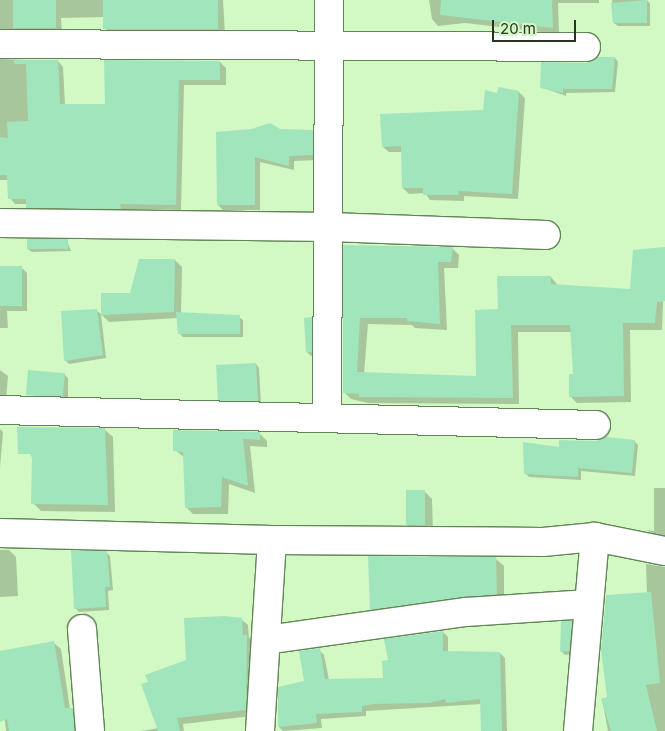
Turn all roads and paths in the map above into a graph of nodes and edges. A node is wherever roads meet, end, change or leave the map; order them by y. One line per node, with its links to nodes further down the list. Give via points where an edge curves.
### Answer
1 (329, 0): 4 (street)
2 (0, 44): 4 (street)
3 (586, 47): 4 (street)
4 (328, 48): 6 (street)
5 (0, 223): 6 (street)
6 (330, 227): 7 (street); 9 (street)
7 (546, 235)
8 (0, 410): 9 (street)
9 (327, 416): 10 (street)
10 (596, 425)
11 (0, 532): 13 (street)
12 (595, 537): 13 (street, via 543,542); 14 (street); 15 (street)
13 (272, 540): 17 (street)
14 (665, 551)
15 (589, 604): 17 (street, via 466,612); 20 (street)
16 (82, 629): 18 (street)
17 (266, 640): 19 (street)
18 (90, 731)
19 (260, 731)
20 (578, 731)

